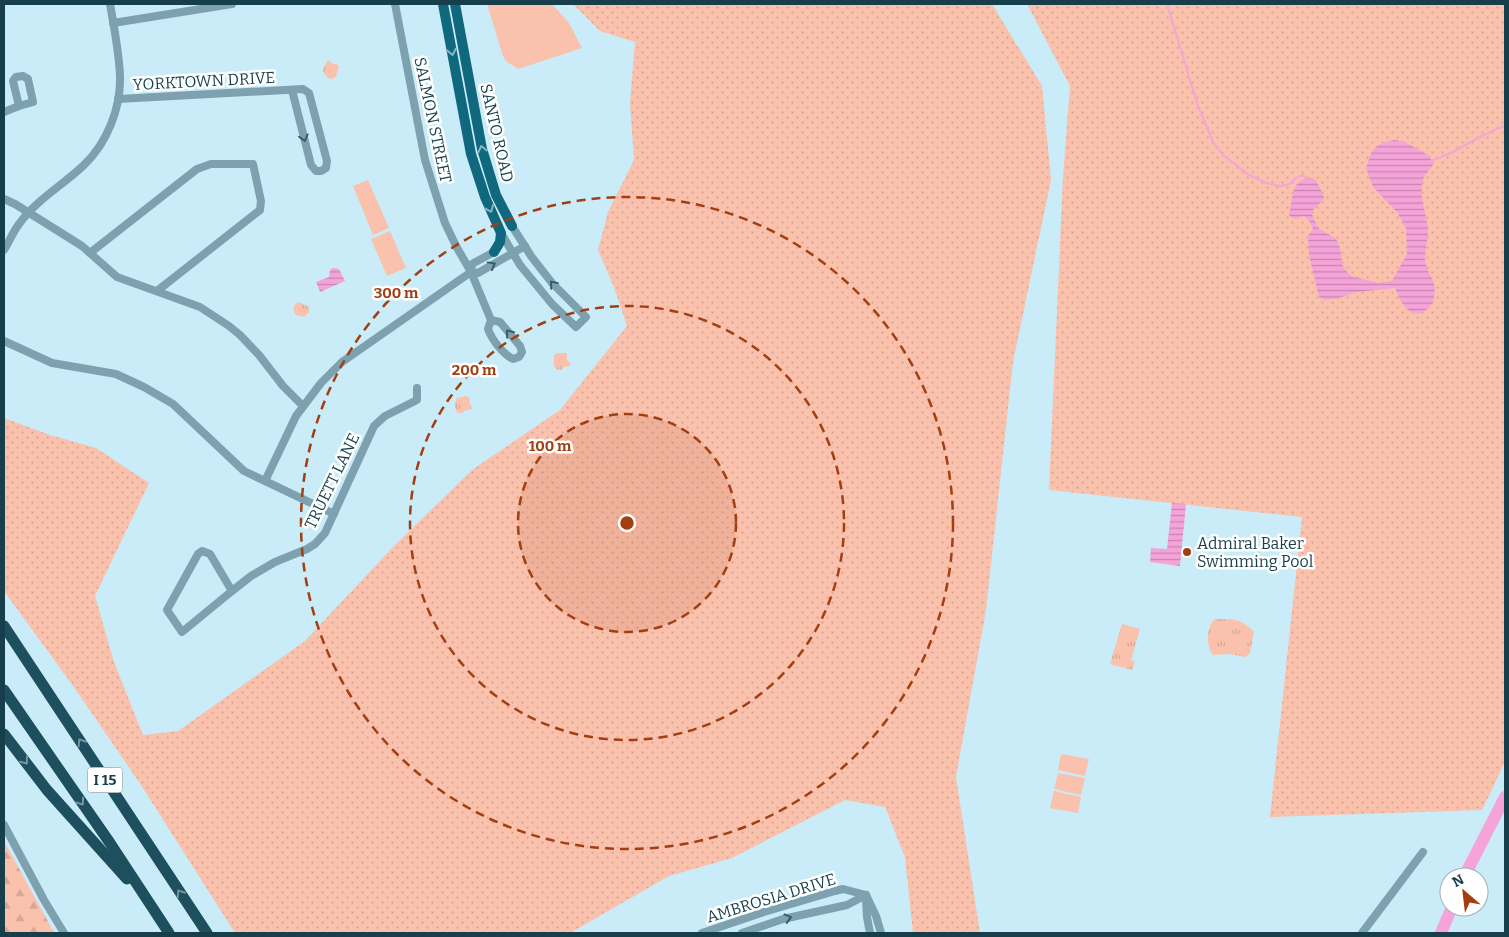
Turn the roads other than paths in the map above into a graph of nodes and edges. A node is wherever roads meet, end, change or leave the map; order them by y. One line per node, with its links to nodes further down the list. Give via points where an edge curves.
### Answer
1 (110, 4): 6 (street)
2 (232, 4): 6 (street)
3 (395, 4): 20 (street, SALMON STREET, via 425,160 445,223)
4 (443, 4): 14 (main road, SANTO ROAD, one-way to 14, via 471,154 485,198)
5 (454, 4): 13 (main road, SANTO ROAD, one-way to 5, via 496,195 482,149)
6 (113, 22): 8 (street, via 120,76)
7 (292, 90): 7 (street, YORKTOWN DRIVE, one-way to 7, via 311,164 316,171 321,171 326,168 327,161 309,93 303,89); 8 (street, YORKTOWN DRIVE)
8 (118, 99): 12 (street, via 110,126 96,151)
9 (19, 106): 10 (street)
10 (4, 112)
11 (4, 199): 12 (street)
12 (29, 213): 16 (street, via 19,223); 18 (street)
13 (512, 226): 15 (street, SANTO ROAD)
14 (501, 232): 17 (main road); 19 (street, SANTO ROAD)
15 (525, 246): 19 (street); 19 (street, SANTO ROAD, one-way to 15, via 552,304 576,327 586,317 552,283)
16 (4, 250)
17 (494, 252): 20 (street, via 472,264)
18 (90, 253): 21 (street, via 117,277); 21 (street, via 197,169 211,164 253,164 260,210)
19 (513, 254): 20 (street, one-way to 19, via 478,273)
20 (471, 272): 22 (street, SALMON STREET); 25 (street, via 342,362)
21 (157, 291): 25 (street, via 200,306 229,326)
22 (491, 320): 22 (street, SALMON STREET, one-way to 22, via 490,336 508,356 518,357 522,352 520,346 500,322)
23 (4, 341): 26 (street, via 52,362 116,374 144,386 173,404 244,471)
24 (417, 388): 27 (street, TRUETT LANE, via 417,400 374,426)
25 (303, 406): 26 (street)
26 (265, 482): 27 (street)
27 (334, 514): 28 (street, TRUETT LANE, via 325,533 315,544 275,562)
28 (232, 591): 28 (street, TRUETT LANE, via 210,554 202,551 167,610 182,632)
29 (4, 626): 39 (highway, I 15, one-way to 29)
30 (4, 690): 35 (highway, I 15, one-way to 35)
31 (4, 734): 35 (highway, one-way to 35, via 47,790)
32 (4, 825): 37 (street)
33 (1423, 852): 44 (street)
34 (866, 895): 36 (street, AMBROSIA DRIVE, via 843,889 834,891 764,912); 41 (street, AMBROSIA DRIVE, one-way to 34, via 784,918 847,905); 42 (street); 43 (street)
35 (152, 908): 38 (highway, I 15)
36 (728, 929): 40 (street, AMBROSIA DRIVE)
37 (64, 933)
38 (169, 933)
39 (207, 933)
40 (702, 933)
41 (742, 933)
42 (870, 933)
43 (881, 933)
44 (1362, 933)

